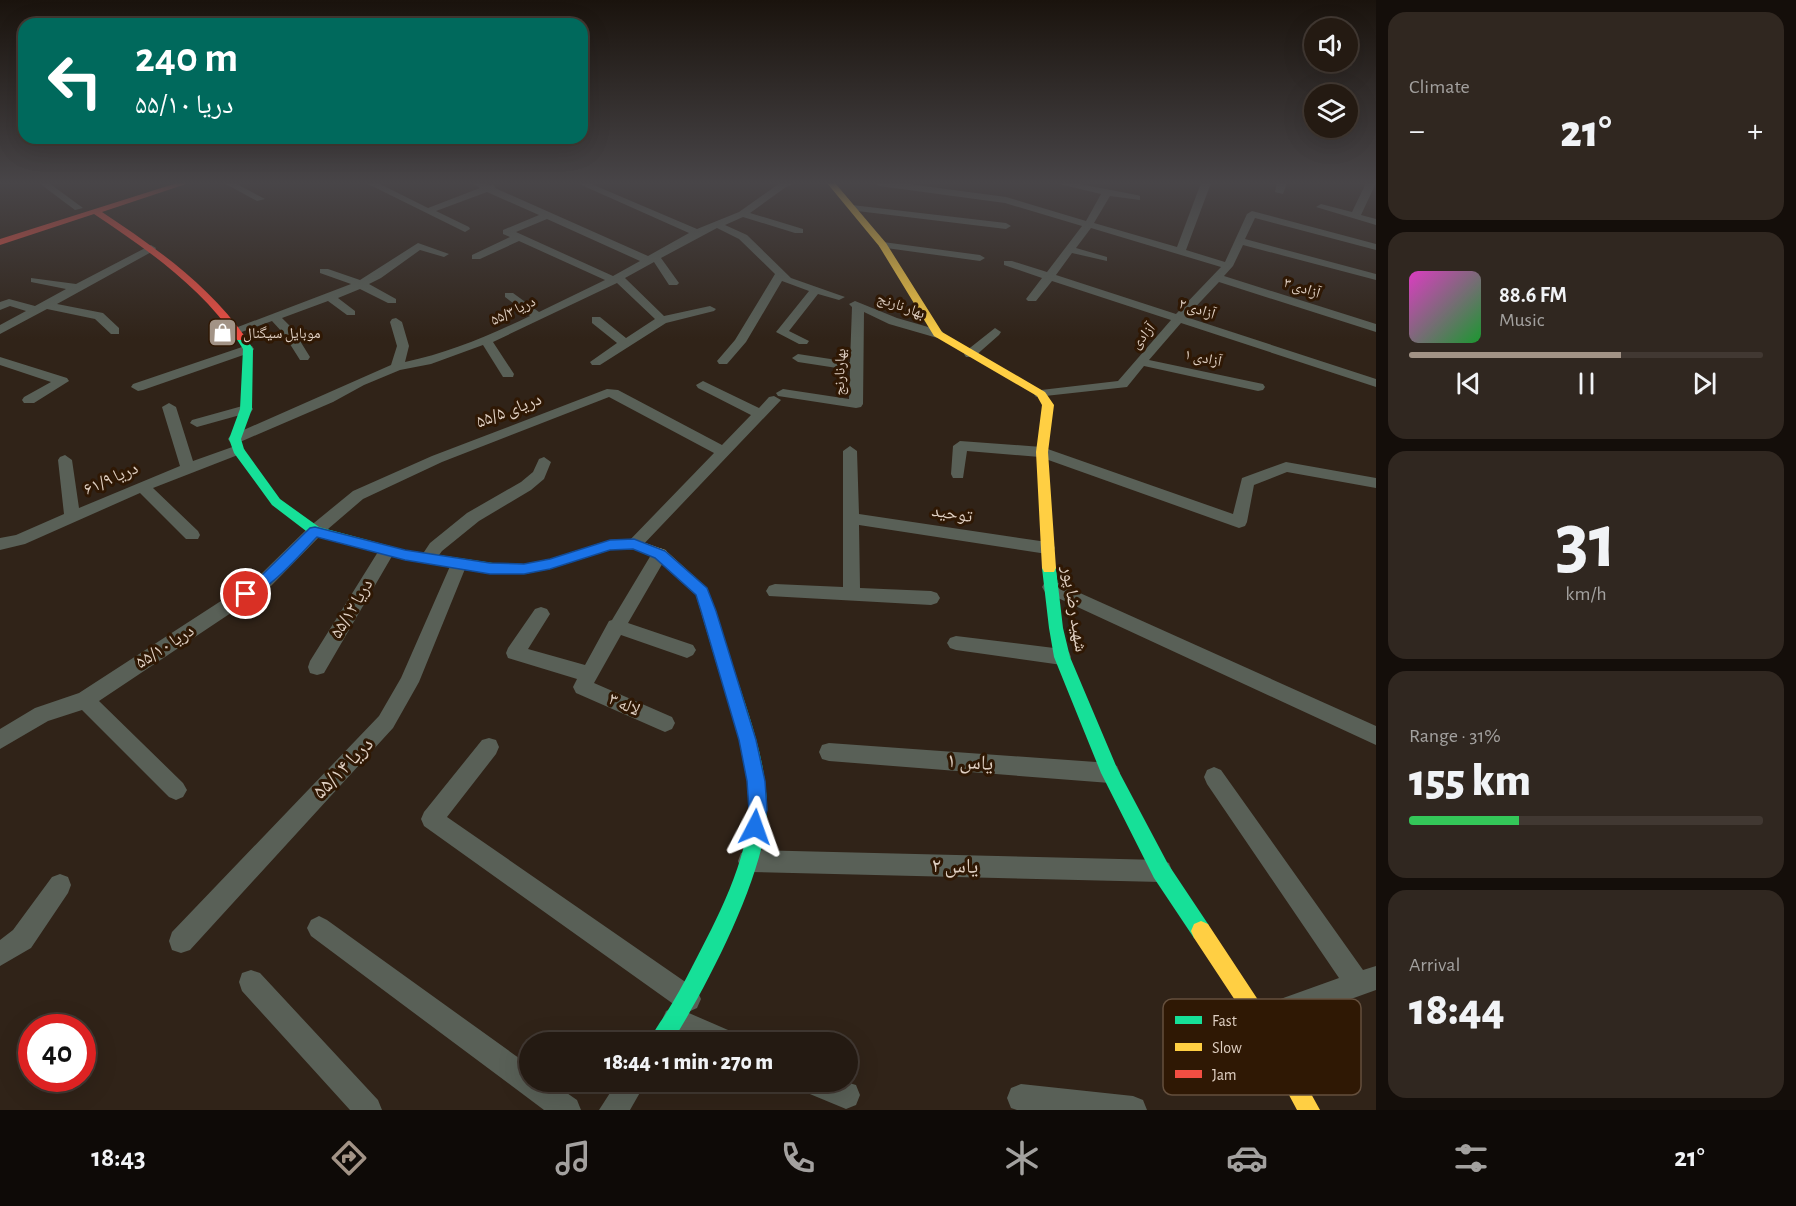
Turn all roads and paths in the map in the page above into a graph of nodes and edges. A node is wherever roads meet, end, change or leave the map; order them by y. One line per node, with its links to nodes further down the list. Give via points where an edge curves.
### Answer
1 (23, 235): 15 (street)
2 (131, 235): 18 (street)
3 (514, 235): 13 (street)
4 (595, 235): 23 (street)
5 (694, 235): 23 (street, دریا ۵۵/۳)
6 (738, 235): 29 (street)
7 (874, 235): 16 (street)
8 (1081, 235): 19 (street)
9 (1124, 235): 20 (street)
10 (1186, 235): 20 (street)
11 (1243, 235): 14 (street, آزادی)
12 (1330, 235): 17 (street, آزادی)
13 (519, 237): 22 (street); 33 (street)
14 (1240, 241): 27 (street, آزادی); 31 (street)
15 (0, 242)
16 (883, 245): 24 (street); 62 (street)
17 (1376, 247)
18 (151, 248): 37 (street); 59 (street, via 206,295)
19 (1070, 249): 25 (street); 30 (street)
20 (1180, 252): 27 (street)
21 (444, 254): 36 (street, via 418,246)
22 (476, 257)
23 (651, 258): 33 (street, دریا ۵۵/۳); 35 (street)
24 (980, 258)
25 (1103, 259)
26 (1008, 263): 30 (street, آزادی ۲)
27 (1228, 266): 32 (street, آزادی)
28 (324, 271): 36 (street)
29 (781, 273): 38 (street, via 788,280); 71 (street, via 740,342)
30 (1050, 276): 39 (street, آزادی ۲); 43 (street)
31 (1376, 277)
32 (1218, 278): 53 (street, آزادی); 57 (street, آزادی ۳)
33 (616, 279): 51 (street, دریا ۵۵/۳); 54 (street)
34 (35, 280): 37 (street)
35 (673, 283)
36 (360, 284): 41 (street); 44 (street)
37 (77, 288): 48 (street)
38 (816, 290): 42 (street); 64 (street, via 782,332)
39 (1099, 292): 46 (street); 53 (street, آزادی ۲)
40 (509, 295): 51 (street)
41 (329, 297): 50 (street); 52 (street)
42 (839, 297)
43 (1032, 299)
44 (392, 301)
45 (857, 304): 62 (street, بهار نارنج, via 893,321); 75 (street, بهارنارنج)
46 (1089, 305)
47 (0, 307): 48 (street, via 9,302)
48 (40, 308): 58 (street); 60 (street, via 99,316)
49 (711, 309): 54 (street)
50 (351, 313)
51 (537, 316): 63 (street, دریا ۵۵/۳)
52 (274, 317): 59 (street); 68 (street)
53 (1178, 318): 72 (street, آزادی); 77 (street, آزادی ۲)
54 (662, 320): 65 (street)
55 (596, 321): 65 (street)
56 (396, 322): 74 (street, via 403,346)
57 (1376, 328)
58 (0, 330)
59 (236, 330): 66 (street)
60 (115, 331)
61 (994, 332): 67 (street)
62 (938, 334): 67 (street)
63 (486, 340): 74 (street, دریا ۵۵/۳, via 428,361); 76 (street)
64 (803, 340)
65 (626, 344): 73 (street)
66 (248, 349): 79 (street); 84 (street)
67 (970, 354): 81 (street)
68 (304, 357)
69 (798, 358): 75 (street)
70 (0, 361): 82 (street, via 62,381)
71 (723, 361)
72 (1141, 362): 80 (street, آزادی ۱); 81 (street, آزادی, via 1122,384)
73 (596, 363)
74 (397, 367): 87 (street, دریا ۵۵/۳, via 359,382)
75 (857, 367): 85 (street, بهارنارنج, via 856,404 778,397)
76 (508, 374)
77 (1376, 384)
78 (703, 386): 85 (street)
79 (138, 387)
80 (1258, 387)
81 (1041, 394): 90 (street, شهید رضا پور, via 1048,405)
82 (29, 400)
83 (169, 407): 93 (street)
84 (246, 409): 86 (street); 87 (street)
85 (760, 414): 88 (street)
86 (197, 423)
87 (236, 445): 93 (street, دریا ۶۱/۹); 99 (street, via 276,502)
88 (723, 451): 99 (street, دریای ۵۵/۵, via 607,393 373,486); 102 (street)
89 (850, 451): 98 (street)
90 (1042, 452): 94 (street, via 960,446); 95 (street, via 1239,522 1247,482 1287,467); 103 (street, شهید رضا پور)
91 (65, 460): 97 (street)
92 (544, 462): 106 (street, via 539,475 526,486 472,517)
93 (188, 468): 96 (street, دریا ۶۱/۹)
94 (958, 474)
95 (1376, 483)
96 (142, 486): 97 (street, دریا ۶۱/۹); 100 (street)
97 (72, 518): 101 (street, دریا ۶۱/۹)
98 (851, 518): 103 (street, توحید); 110 (street)
99 (315, 531): 104 (street); 119 (street, دریا ۵۵/۱۰, via 264,582)
100 (192, 535)
101 (0, 544)
102 (634, 544): 105 (street); 107 (street, via 610,545 524,569)
103 (1047, 548): 108 (street, شهید رضا پور)
104 (387, 551): 106 (street); 117 (street, دریا ۵۵/۱۲)
105 (660, 554): 113 (street); 128 (street, via 702,592 747,740 758,810)
106 (428, 558): 107 (street)
107 (459, 564): 132 (street, دریا ۵۵/۱۴, via 409,682 386,722)
108 (1051, 587): 116 (street, شهید رضا پور); 121 (street)
109 (776, 591): 110 (street)
110 (852, 595): 111 (street)
111 (931, 598)
112 (541, 614): 118 (street, لاله ۳, via 515,653)
113 (615, 626): 115 (street); 118 (street)
114 (956, 643): 116 (street)
115 (687, 650)
116 (1062, 657): 125 (street, شهید رضا پور)
117 (317, 667)
118 (586, 680): 120 (street, لاله ۳)
119 (85, 700): 122 (street, دریا ۵۵/۱۰, via 42,714); 127 (street)
120 (665, 723)
121 (1376, 736)
122 (0, 740)
123 (489, 747): 138 (street, via 432,819)
124 (829, 752): 125 (street, یاس ۱)
125 (1110, 773): 129 (street, شهید رضا پور)
126 (1214, 777): 134 (street)
127 (176, 790)
128 (749, 861): 129 (street, یاس ۲); 138 (street)
129 (1161, 871): 136 (street, شهید رضا پور)
130 (60, 885): 133 (street, via 22,939)
131 (319, 928): 147 (street)
132 (181, 941)
133 (0, 954)
134 (1367, 981): 137 (street)
135 (251, 982): 146 (street)
136 (1245, 999)
137 (1317, 999)
138 (682, 1010): 139 (street); 140 (street)
139 (667, 1032)
140 (712, 1032)
141 (626, 1092): 148 (street)
142 (839, 1092): 143 (street)
143 (846, 1095)
144 (1301, 1095): 150 (street, شهید رضا پور)
145 (1021, 1098): 149 (street)
146 (368, 1110)
147 (567, 1110)
148 (613, 1110)
149 (1133, 1110)
150 (1309, 1110)

